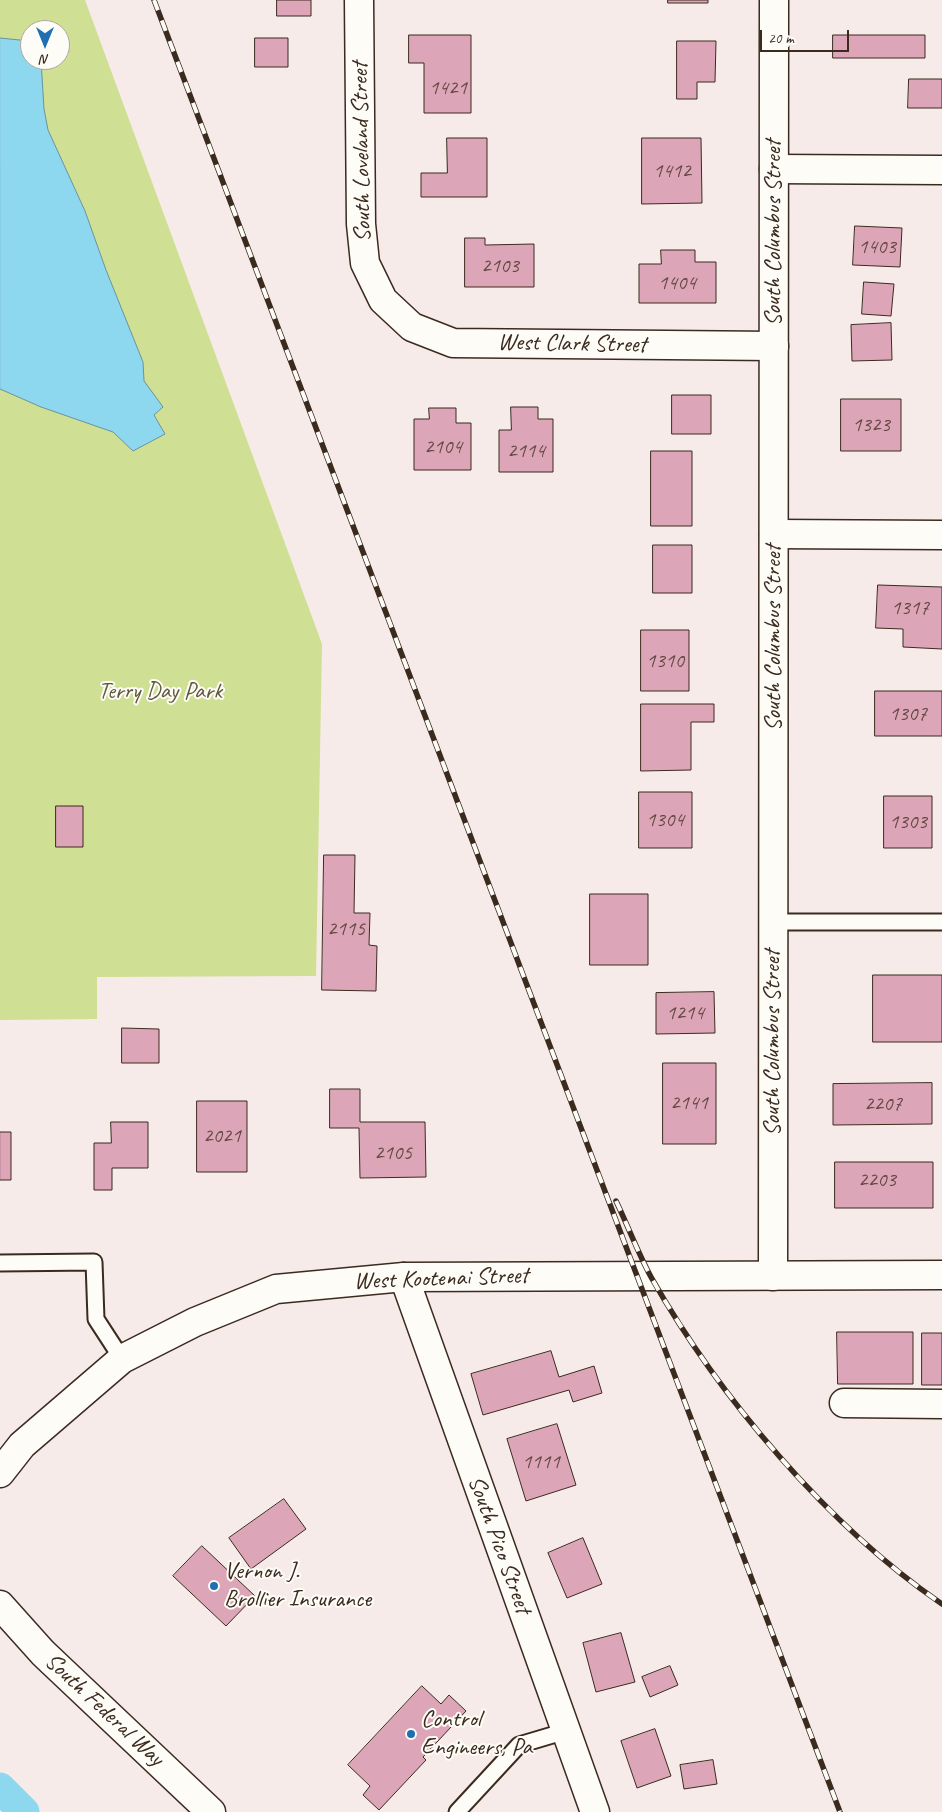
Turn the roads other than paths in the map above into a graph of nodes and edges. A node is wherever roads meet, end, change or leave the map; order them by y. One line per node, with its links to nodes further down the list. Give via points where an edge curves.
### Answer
1 (359, 0): 5 (street, South Loveland Street, via 361,224 366,263)
2 (774, 0): 3 (street, South Columbus Street)
3 (774, 169): 4 (street); 6 (street, South Columbus Street)
4 (942, 170)
5 (383, 300): 6 (street, West Clark Street, via 412,327 454,343)
6 (774, 346): 7 (street, South Columbus Street)
7 (774, 534): 8 (street); 9 (street, South Columbus Street)
8 (942, 535)
9 (773, 922): 10 (lane); 13 (street, South Columbus Street)
10 (942, 922)
11 (0, 1263): 15 (lane, via 94,1262 96,1319)
12 (942, 1275): 13 (street, West Kootenai Street)
13 (773, 1276): 14 (street, West Kootenai Street)
14 (404, 1277): 15 (street, West Kootenai Street, via 276,1289 195,1322); 20 (street, South Pico Street)
15 (122, 1359): 18 (street, West Kootenai Street, via 22,1445)
16 (844, 1403): 17 (street)
17 (942, 1404)
18 (0, 1473)
19 (0, 1605): 21 (street, South Federal Way, via 43,1653)
20 (566, 1732): 22 (lane, via 519,1745); 23 (street, South Pico Street)
21 (211, 1812)
22 (457, 1812)
23 (596, 1812)

